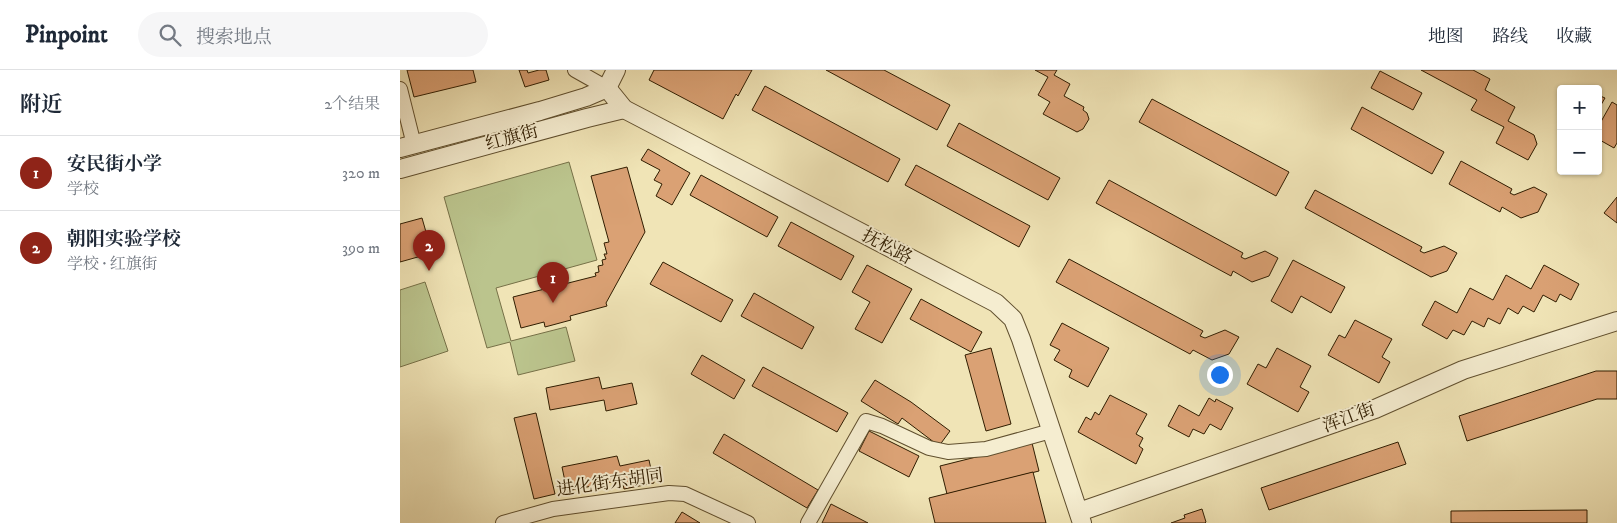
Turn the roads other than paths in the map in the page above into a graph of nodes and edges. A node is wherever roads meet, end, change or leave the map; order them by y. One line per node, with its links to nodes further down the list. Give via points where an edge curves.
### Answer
1 (575, 70): 3 (street, 抚松路)
2 (616, 70): 3 (street)
3 (607, 88): 5 (street, 抚松路); 6 (street, 红旗街, via 540,111)
4 (400, 89): 6 (street)
5 (624, 110): 7 (street, 红旗街); 9 (street, 抚松路, via 996,303 1013,320)
6 (407, 147)
7 (400, 169)
8 (1617, 321): 10 (street, 浑江街, via 1463,370 1375,409)
9 (1052, 431): 10 (street, 抚松路); 13 (street, via 986,449 948,452 929,448 866,421)
10 (1080, 518)
11 (503, 523): 12 (street, 进化街东胡同, via 552,509 669,493 685,494)
12 (748, 523)
13 (808, 523)

